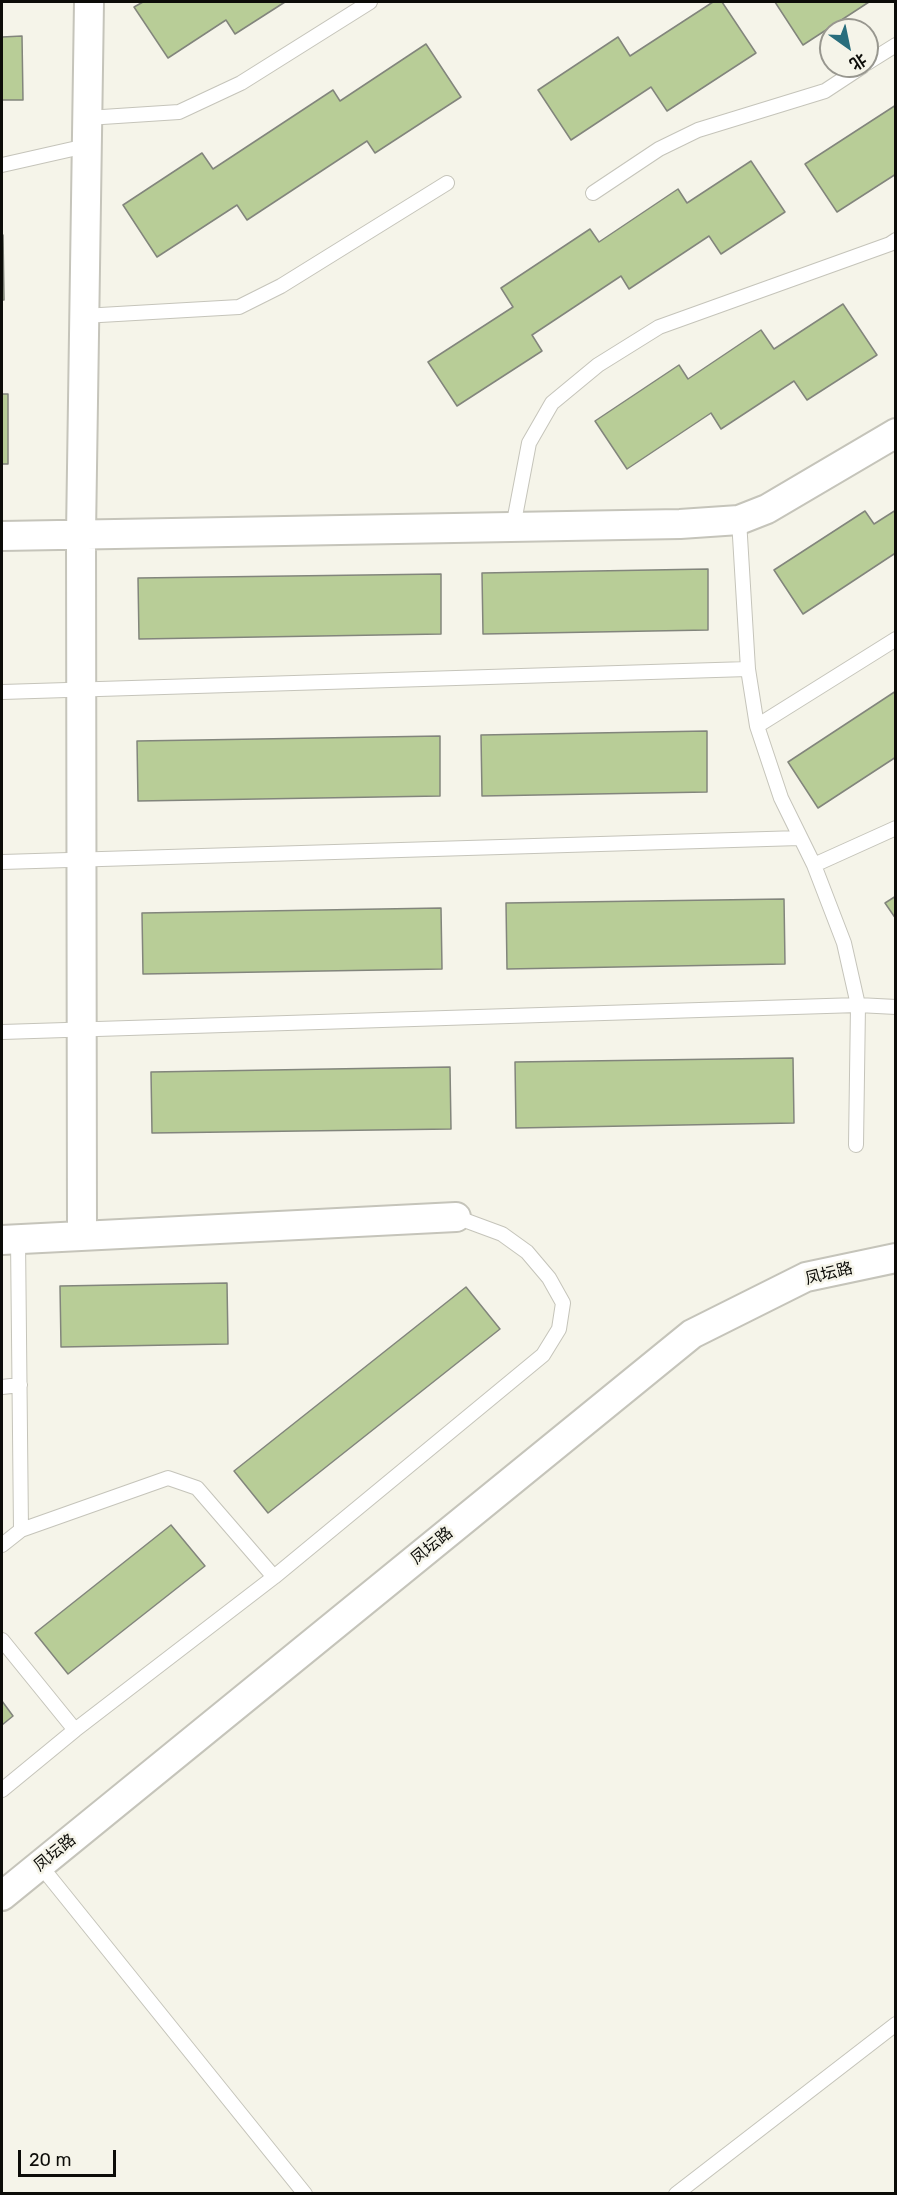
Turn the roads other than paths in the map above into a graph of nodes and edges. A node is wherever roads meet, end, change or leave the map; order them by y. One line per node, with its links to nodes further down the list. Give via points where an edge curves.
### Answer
1 (89, 2): 6 (street)
2 (370, 2): 6 (lane, via 241,83 179,112)
3 (896, 45): 4 (lane)
4 (879, 56)
5 (845, 78): 10 (lane, via 825,91 698,130 659,149)
6 (87, 118): 7 (street)
7 (86, 146): 8 (lane); 12 (street)
8 (2, 165)
9 (447, 183): 12 (lane, via 281,286 238,307)
10 (593, 193)
11 (896, 240): 15 (lane, via 659,327 598,365 552,403 529,443)
12 (83, 316): 16 (street)
13 (896, 433): 14 (street, via 767,509)
14 (739, 520): 15 (street); 19 (lane)
15 (513, 527): 16 (street)
16 (81, 534): 17 (street); 20 (street)
17 (2, 536)
18 (896, 639): 22 (lane)
19 (748, 669): 20 (lane); 22 (lane)
20 (81, 690): 21 (lane); 25 (street)
21 (2, 692)
22 (757, 726): 24 (lane, via 781,798)
23 (896, 828): 27 (lane)
24 (800, 838): 25 (lane); 27 (lane)
25 (82, 860): 26 (lane); 30 (street)
26 (2, 862)
27 (814, 865): 28 (lane, via 844,943)
28 (858, 1005): 29 (lane); 30 (lane); 32 (lane)
29 (896, 1007)
30 (82, 1029): 31 (lane); 34 (street)
31 (2, 1032)
32 (856, 1144)
33 (456, 1217): 34 (street); 41 (lane, via 502,1234 527,1252 563,1303 559,1329 543,1354)
34 (82, 1235): 35 (street)
35 (10, 1240): 37 (lane)
36 (896, 1258): 45 (street, 凤坛路, via 806,1277 692,1334)
37 (20, 1385): 38 (lane); 39 (lane)
38 (2, 1387)
39 (21, 1530): 40 (lane); 41 (lane, via 168,1478 197,1488)
40 (2, 1545)
41 (274, 1577): 43 (lane)
42 (2, 1640): 43 (lane)
43 (75, 1730): 44 (lane)
44 (2, 1791)
45 (40, 1865): 46 (street, 凤坛路); 48 (lane)
46 (2, 1896)
47 (896, 2024): 49 (lane)
48 (305, 2193)
49 (676, 2193)

